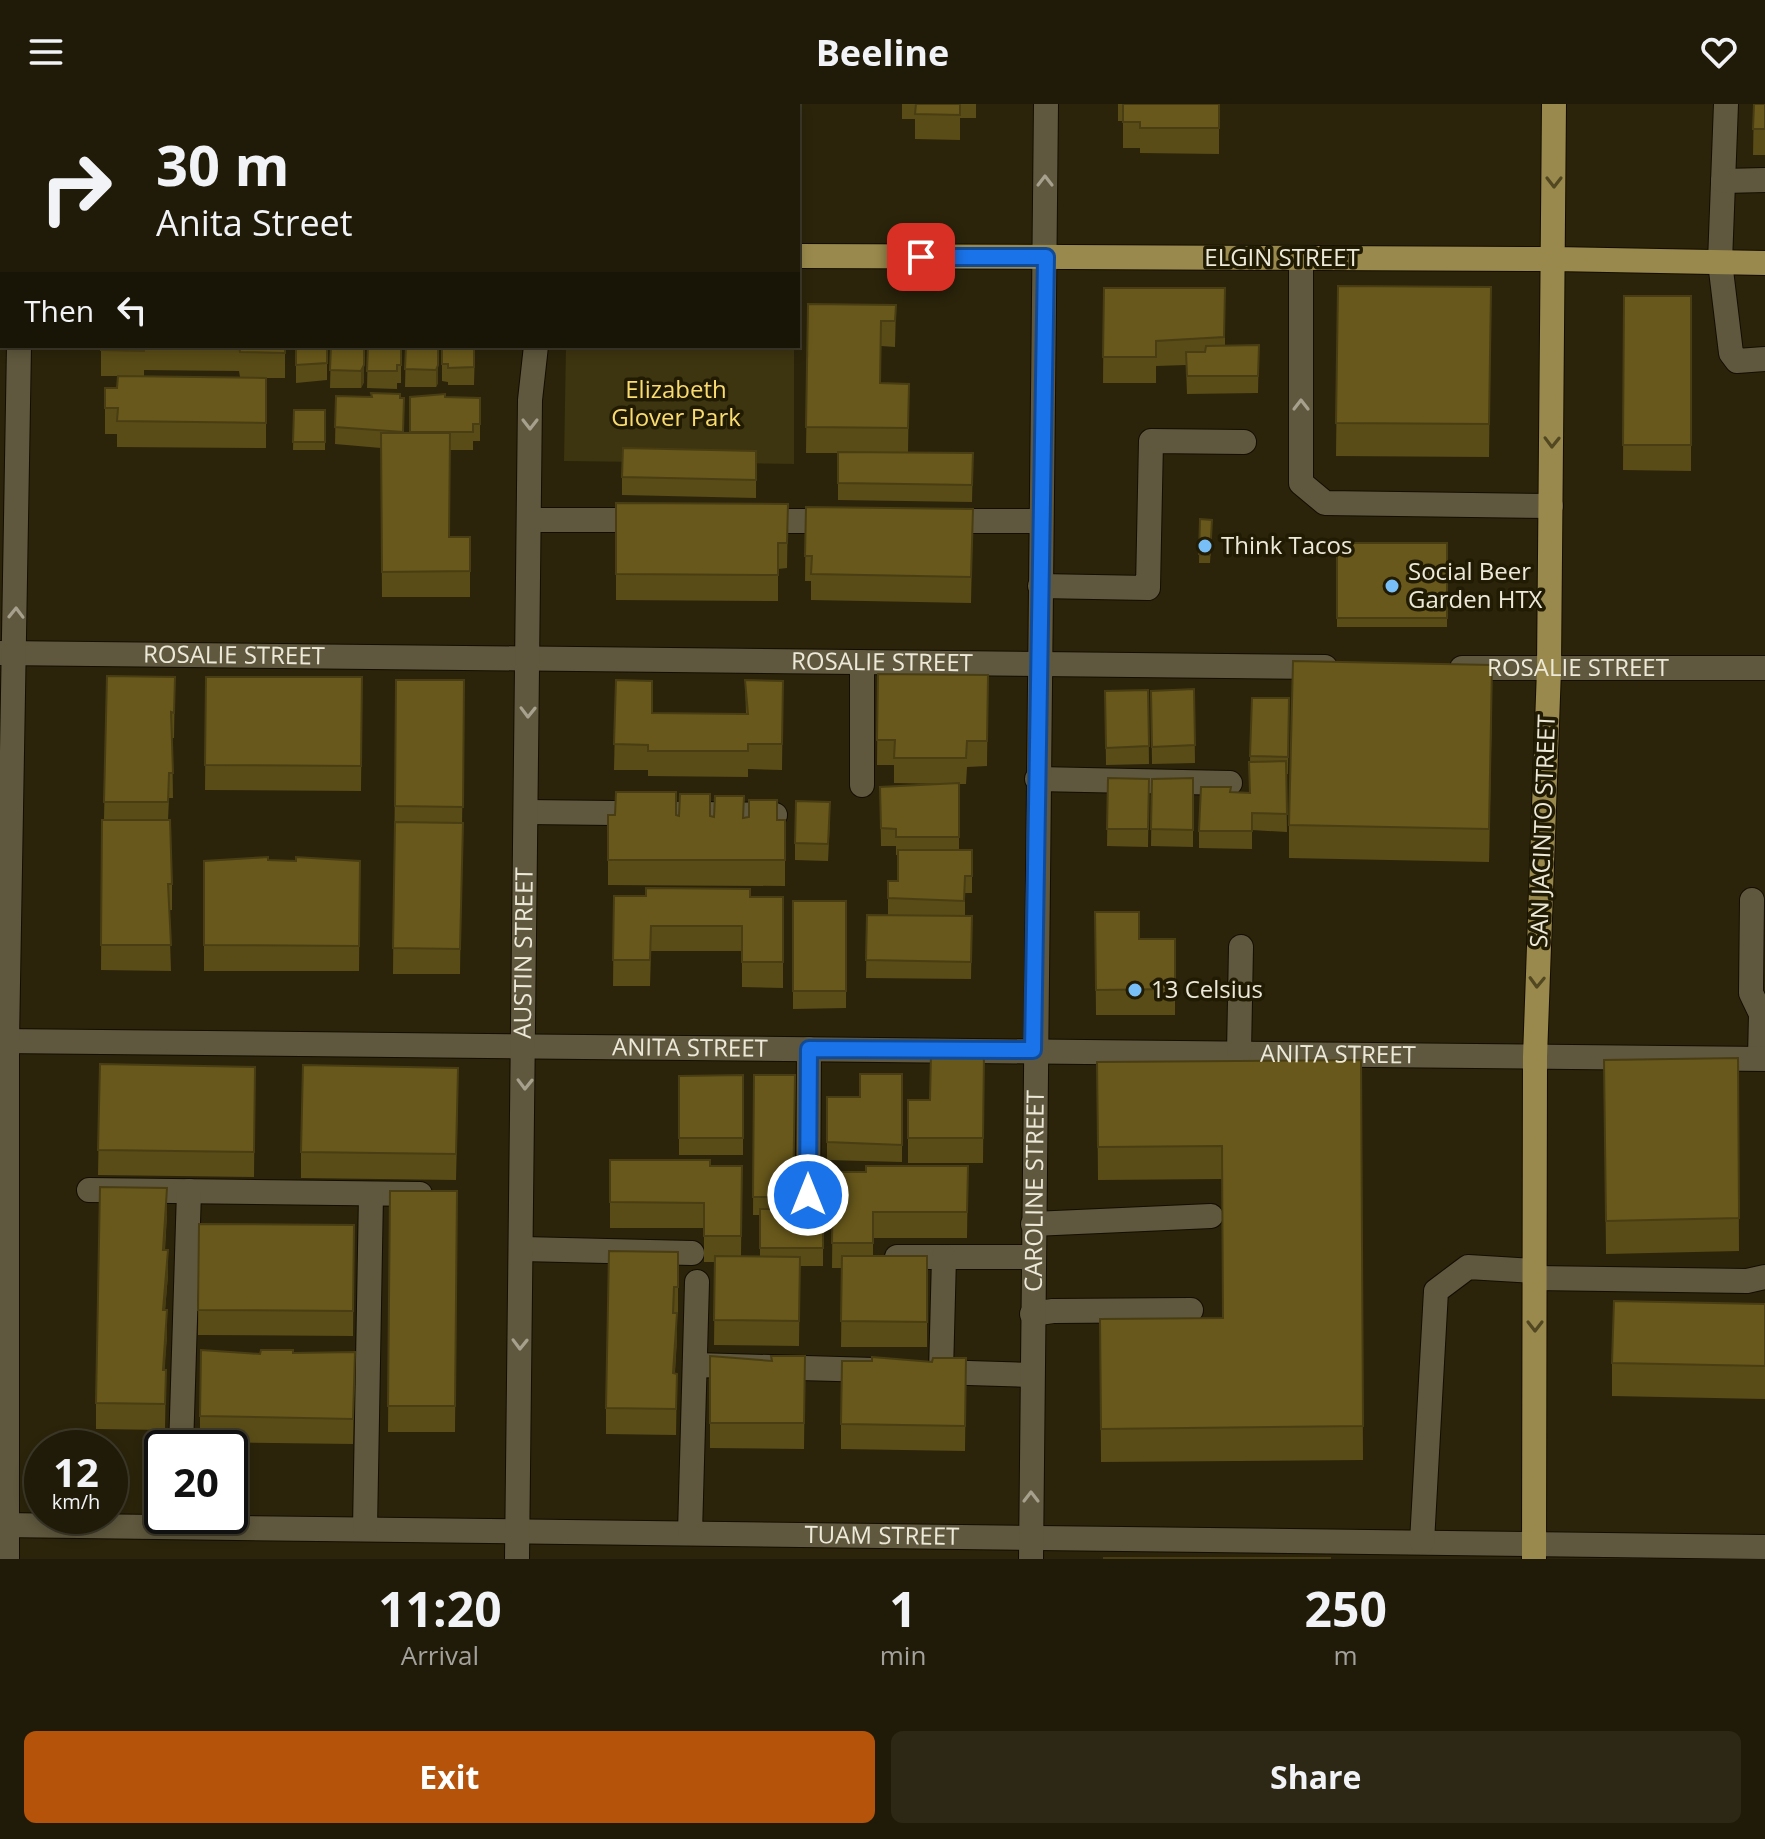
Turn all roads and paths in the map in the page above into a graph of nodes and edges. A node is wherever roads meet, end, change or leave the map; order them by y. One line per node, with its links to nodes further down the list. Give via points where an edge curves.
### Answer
1 (1046, 104): 7 (street, CAROLINE STREET, one-way to 1)
2 (1554, 104): 9 (main road, SAN JACINTO STREET, one-way to 9)
3 (1726, 104): 5 (street)
4 (1765, 180): 5 (street)
5 (1723, 181): 10 (street)
6 (800, 256): 7 (main road, ELGIN STREET)
7 (1046, 257): 8 (main road, ELGIN STREET); 23 (street, CAROLINE STREET)
8 (1301, 258): 9 (main road, ELGIN STREET); 17 (street, one-way to 8, via 1325,503 1301,483)
9 (1555, 259): 10 (main road, ELGIN STREET); 17 (main road, SAN JACINTO STREET, one-way to 17)
10 (1720, 262): 11 (main road, ELGIN STREET); 14 (street, via 1731,353 1737,361)
11 (1765, 263)
12 (19, 348): 15 (street)
13 (536, 348): 18 (street, AUSTIN STREET, one-way to 18, via 530,400)
14 (1765, 359)
15 (9, 408): 25 (street, one-way to 15)
16 (1244, 442): 24 (street, via 1151,441 1148,588)
17 (1551, 506): 32 (main road, SAN JACINTO STREET)
18 (530, 520): 19 (street); 26 (street, AUSTIN STREET)
19 (675, 520)
20 (739, 521): 21 (street)
21 (867, 521)
22 (915, 521): 23 (street)
23 (1041, 521): 24 (street, CAROLINE STREET)
24 (1040, 586): 28 (street, CAROLINE STREET)
25 (8, 653): 26 (street, ROSALIE STREET); 40 (street)
26 (529, 656): 27 (street, ROSALIE STREET); 36 (street, AUSTIN STREET, one-way to 36)
27 (862, 662): 28 (street, ROSALIE STREET); 35 (street)
28 (1039, 665): 29 (street, ROSALIE STREET); 33 (street, CAROLINE STREET)
29 (1344, 667)
30 (1439, 668): 32 (street, ROSALIE STREET)
31 (1765, 668): 32 (street, ROSALIE STREET)
32 (1549, 669): 45 (main road, SAN JACINTO STREET, one-way to 45)
33 (1037, 779): 34 (street); 43 (street, CAROLINE STREET)
34 (1230, 783)
35 (862, 785)
36 (527, 812): 37 (street); 41 (street, AUSTIN STREET)
37 (775, 815)
38 (1752, 900): 46 (street, via 1751,993 1761,1014)
39 (1241, 947): 44 (street)
40 (4, 1041): 41 (street, ANITA STREET); 74 (street)
41 (525, 1047): 42 (street, ANITA STREET); 54 (street, AUSTIN STREET, one-way to 54)
42 (809, 1049): 43 (street, ANITA STREET); 52 (street)
43 (1033, 1050): 44 (street, ANITA STREET); 53 (street, CAROLINE STREET)
44 (1239, 1053): 45 (street, ANITA STREET)
45 (1535, 1057): 46 (street, ANITA STREET); 59 (main road, SAN JACINTO STREET)
46 (1762, 1058)
47 (89, 1190): 48 (street)
48 (189, 1191): 49 (street); 64 (street)
49 (371, 1194): 50 (street); 67 (street)
50 (451, 1195)
51 (1211, 1216): 53 (street)
52 (808, 1224)
53 (1033, 1224): 58 (street, CAROLINE STREET)
54 (522, 1249): 55 (street); 76 (street, AUSTIN STREET, one-way to 76)
55 (692, 1253)
56 (879, 1257): 57 (street)
57 (944, 1257): 58 (street); 69 (street)
58 (1033, 1257): 63 (street, CAROLINE STREET)
59 (1534, 1274): 60 (street, via 1747,1281); 81 (street, via 1468,1267 1436,1291); 82 (main road, SAN JACINTO STREET, one-way to 82)
60 (1765, 1277)
61 (697, 1282): 68 (street)
62 (1191, 1310): 63 (street)
63 (1032, 1314): 70 (street, CAROLINE STREET)
64 (183, 1356): 65 (street); 71 (street)
65 (214, 1357)
66 (337, 1360): 67 (street)
67 (368, 1361): 75 (street)
68 (695, 1365): 69 (street); 77 (street)
69 (941, 1372): 70 (street)
70 (1032, 1375): 80 (street, CAROLINE STREET, one-way to 70)
71 (181, 1430)
72 (144, 1522): 74 (street, TUAM STREET)
73 (248, 1524): 75 (street, TUAM STREET)
74 (4, 1525): 84 (street)
75 (365, 1529): 76 (street, TUAM STREET)
76 (517, 1531): 77 (street, TUAM STREET); 85 (street, AUSTIN STREET)
77 (690, 1533): 78 (street, TUAM STREET)
78 (848, 1547): 80 (street, TUAM STREET)
79 (1765, 1547): 83 (street, TUAM STREET)
80 (1031, 1548): 81 (street, TUAM STREET)
81 (1429, 1548): 82 (street, TUAM STREET)
82 (1534, 1551): 83 (street, TUAM STREET)
83 (1647, 1552)
84 (7, 1559)
85 (517, 1559)

